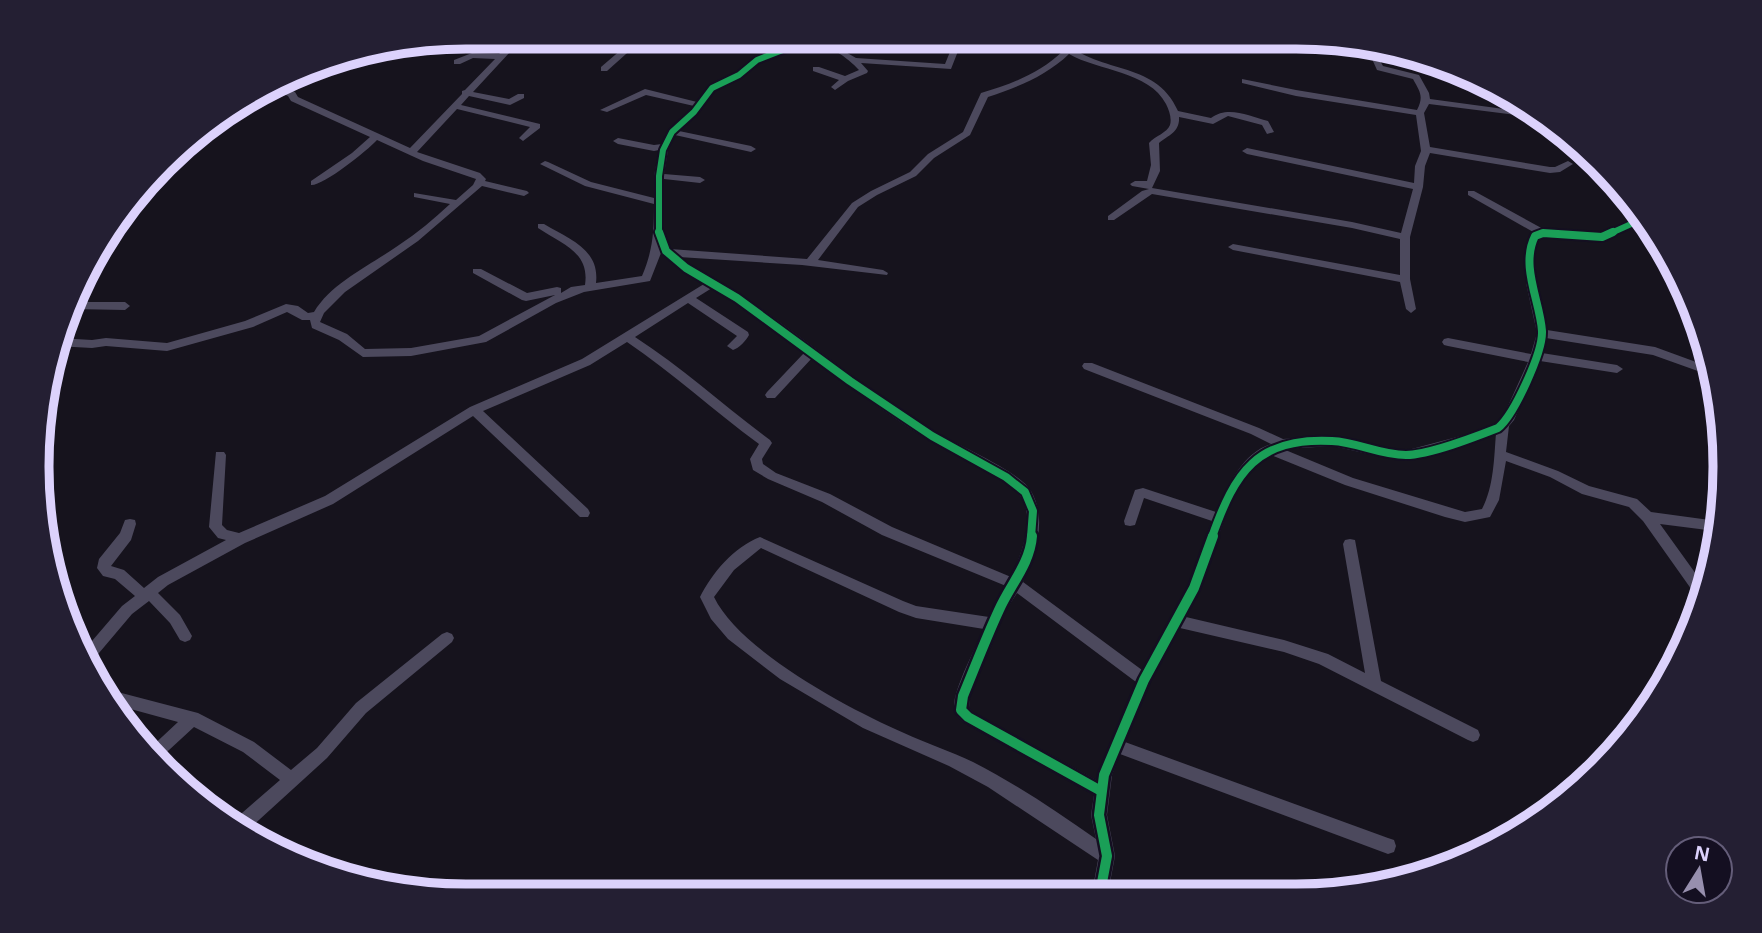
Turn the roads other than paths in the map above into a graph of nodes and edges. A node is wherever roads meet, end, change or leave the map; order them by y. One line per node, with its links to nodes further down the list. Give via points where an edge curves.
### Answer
1 (508, 49): 7 (street)
2 (627, 49): 11 (street)
3 (788, 49): 21 (street, via 757,60 712,88)
4 (832, 49): 9 (street)
5 (955, 49): 9 (street, via 948,67)
6 (1068, 51): 23 (street, via 1150,83 1168,99); 57 (street, via 1052,66 1016,85 984,95 967,133 931,156 914,174 855,205)
7 (500, 57): 10 (street, via 472,55); 17 (street)
8 (1375, 57): 19 (street, via 1383,70 1416,77)
9 (854, 60): 13 (street, via 864,73)
10 (457, 62)
11 (604, 69)
12 (816, 69): 13 (street)
13 (845, 79): 15 (street)
14 (1245, 81): 24 (street)
15 (835, 87)
16 (285, 91): 28 (street)
17 (466, 93): 18 (street, via 510,102); 20 (street)
18 (521, 96)
19 (1426, 101): 24 (street); 25 (street)
20 (455, 106): 29 (street, via 537,126); 35 (street)
21 (700, 106): 22 (street, via 645,92); 26 (street)
22 (604, 110)
23 (1173, 113): 27 (street, via 1213,121 1228,113 1265,124); 42 (street, via 1173,129 1154,143 1153,180 1149,186)
24 (1420, 113): 33 (street)
25 (1518, 114)
26 (672, 132): 31 (street); 32 (street)
27 (1270, 132)
28 (376, 135): 35 (street); 40 (street, via 359,155)
29 (523, 138)
30 (618, 141): 31 (street)
31 (664, 146): 38 (street)
32 (751, 149)
33 (1425, 149): 37 (street, via 1550,170); 43 (street)
34 (1247, 151): 43 (street)
35 (412, 152): 41 (street, via 477,175)
36 (545, 164): 47 (street, via 588,184)
37 (1568, 164)
38 (659, 176): 39 (street); 47 (street)
39 (700, 180)
40 (314, 183)
41 (481, 183): 44 (street); 48 (street)
42 (1135, 184)
43 (1418, 187): 54 (street)
44 (524, 193)
45 (1471, 193): 52 (street)
46 (417, 195): 48 (street)
47 (657, 202): 53 (street)
48 (458, 203): 67 (street, via 348,285)
49 (1111, 218): 54 (street, via 1152,191)
50 (1634, 222): 52 (street, via 1601,237)
51 (541, 226): 62 (street, via 584,253 592,272)
52 (1543, 233): 68 (street, via 1531,244 1531,283)
53 (659, 234): 56 (street); 62 (street, via 646,279)
54 (1405, 237): 60 (street)
55 (1233, 247): 60 (street)
56 (666, 251): 57 (street); 61 (street)
57 (810, 263): 59 (street)
58 (477, 271): 62 (street, via 526,297)
59 (883, 273)
60 (1405, 279): 66 (street)
61 (713, 283): 63 (street); 73 (street)
62 (586, 288): 67 (street, via 552,300 476,341 411,352 363,353 343,337 316,325)
63 (688, 298): 69 (street); 72 (street, via 744,335)
64 (81, 306): 65 (street)
65 (125, 306)
66 (1411, 309)
67 (316, 316): 71 (street, via 306,317 286,308 249,324 167,347)
68 (1542, 333): 74 (street); 76 (street, via 1655,351)
69 (629, 338): 79 (street, via 586,362); 92 (street, via 766,443 755,463 772,476 887,531)
70 (1448, 342): 74 (street)
71 (68, 343)
72 (733, 346)
73 (811, 352): 78 (street); 92 (street, via 932,436 1026,492 1033,530)
74 (1535, 357): 77 (street); 80 (street)
75 (1087, 366): 81 (street, via 1255,431)
76 (1701, 368)
77 (1617, 369)
78 (771, 395)
79 (474, 410): 84 (street); 90 (street, via 329,500)
80 (1503, 424): 81 (street, via 1408,455 1333,441); 82 (street)
81 (1276, 447): 82 (street, via 1349,482 1465,517 1486,513 1493,500); 86 (street, via 1247,467)
82 (1499, 454): 85 (street, via 1586,490 1626,499)
83 (220, 455): 90 (street, via 215,527)
84 (584, 513)
85 (1648, 517): 89 (street); 93 (street)
86 (1219, 518): 87 (street, via 1143,493); 95 (street)
87 (1129, 522)
88 (130, 524): 94 (street, via 104,568)
89 (1708, 525)
90 (240, 539): 94 (street)
91 (1350, 544): 101 (street)
92 (1015, 584): 96 (street); 100 (street)
93 (1696, 585)
94 (146, 594): 97 (street, via 175,619); 99 (street)
95 (1178, 621): 100 (street); 101 (street, via 1300,651)
96 (994, 624): 108 (street, via 961,710); 111 (street, via 898,607 760,542 743,554 707,597 713,613 755,655 887,732 978,773)
97 (185, 636)
98 (447, 638): 107 (street, via 361,708)
99 (92, 651)
100 (1144, 680): 105 (street)
101 (1374, 683): 104 (street)
102 (120, 700): 103 (street)
103 (193, 718): 106 (street); 107 (street, via 263,755)
104 (1473, 735)
105 (1117, 746): 108 (street); 110 (street)
106 (159, 749)
107 (291, 780): 109 (street)
108 (1101, 790): 111 (street, via 1099,815)
109 (246, 821)
110 (1388, 846)
111 (1107, 856): 112 (street)
112 (1102, 884)

